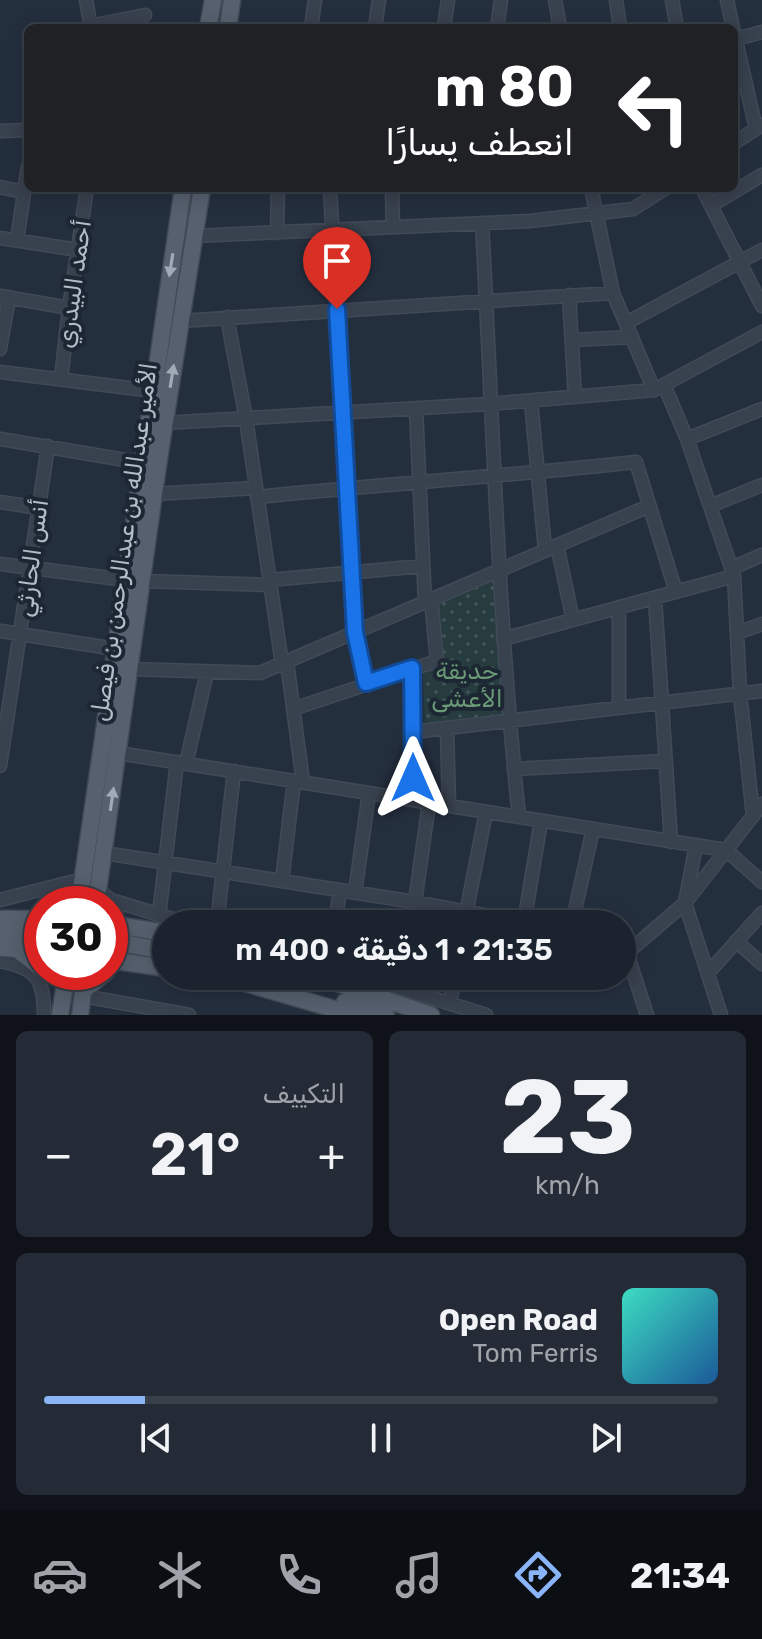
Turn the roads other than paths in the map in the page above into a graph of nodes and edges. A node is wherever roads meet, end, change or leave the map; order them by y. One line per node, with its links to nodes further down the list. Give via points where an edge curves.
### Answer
1 (86, 0): 13 (street)
2 (213, 0): 15 (main road)
3 (232, 0): 16 (main road)
4 (315, 0): 17 (street)
5 (379, 0): 18 (street)
6 (448, 0): 19 (street)
7 (501, 0): 20 (street)
8 (555, 0): 21 (street)
9 (616, 0): 22 (street)
10 (672, 0): 23 (street)
11 (727, 0): 24 (street)
12 (145, 15): 14 (street)
13 (90, 24)
14 (104, 24)
15 (209, 24)
16 (229, 24)
17 (312, 24)
18 (376, 24)
19 (445, 24)
20 (498, 24)
21 (559, 24)
22 (619, 24)
23 (676, 24)
24 (732, 24)
25 (762, 32): 26 (street)
26 (738, 33)
27 (740, 87): 28 (street)
28 (759, 127): 31 (street)
29 (24, 130): 30 (street)
30 (0, 131)
31 (738, 140)
32 (762, 175): 34 (street)
33 (0, 187): 35 (street)
34 (738, 189)
35 (24, 192): 54 (street)
36 (86, 192): 55 (street, أحمد البيدري)
37 (182, 192): 75 (main road, الأمير عبدالله بن عبدالرحمن بن فيصل, one-way to 75)
38 (201, 192): 52 (main road, الأمير عبدالله بن عبدالرحمن بن فيصل)
39 (278, 192): 51 (street)
40 (330, 192): 50 (street)
41 (392, 192): 49 (street)
42 (592, 192): 47 (street)
43 (704, 192): 46 (street)
44 (734, 192): 46 (street)
45 (649, 193): 47 (street, via 633,209)
46 (712, 205): 57 (street)
47 (596, 213): 48 (street); 58 (street)
48 (482, 223): 49 (street); 61 (street)
49 (393, 227): 50 (street)
50 (333, 230): 51 (street); 64 (street)
51 (277, 233): 52 (street)
52 (194, 236): 66 (main road, الأمير عبدالله بن عبدالرحمن بن فيصل)
53 (0, 238): 54 (street)
54 (17, 240): 55 (street)
55 (78, 250): 63 (street, أحمد البيدري)
56 (762, 250): 57 (street)
57 (738, 263): 62 (street); 67 (street)
58 (613, 293): 59 (street); 67 (street)
59 (569, 295): 61 (street); 70 (street)
60 (4, 297): 63 (street); 71 (street)
61 (486, 300): 64 (street); 78 (street)
62 (762, 306)
63 (69, 308): 73 (street, أحمد البيدري)
64 (337, 309): 65 (street); 81 (street)
65 (227, 317): 66 (street); 82 (street)
66 (181, 321): 83 (main road, الأمير عبدالله بن عبدالرحمن بن فيصل, one-way to 66)
67 (626, 323): 69 (street)
68 (762, 332): 74 (street)
69 (632, 337): 70 (street); 74 (street)
70 (572, 340): 76 (street)
71 (0, 349)
72 (0, 372): 73 (street)
73 (61, 379): 75 (street)
74 (659, 388): 76 (street); 85 (street)
75 (153, 391): 87 (main road, الأمير عبدالله بن عبدالرحمن بن فيصل)
76 (575, 397): 77 (street)
77 (531, 401): 78 (street); 88 (street)
78 (489, 404): 79 (street); 89 (street)
79 (416, 409): 81 (street); 90 (street)
80 (762, 409): 85 (street)
81 (343, 413): 82 (street); 92 (street)
82 (246, 419): 83 (street); 93 (street)
83 (164, 423): 94 (main road, الأمير عبدالله بن عبدالرحمن بن فيصل)
84 (0, 439): 86 (street)
85 (687, 439): 97 (street)
86 (48, 446): 87 (street); 98 (street, أنس الحارثي)
87 (143, 463): 107 (main road, الأمير عبدالله بن عبدالرحمن بن فيصل)
88 (538, 473): 89 (street); 96 (street, via 636,462); 99 (street)
89 (493, 475): 90 (street); 104 (street)
90 (419, 483): 92 (street); 102 (street)
91 (762, 485): 97 (street)
92 (347, 488): 93 (street); 105 (street)
93 (257, 492): 94 (street); 108 (street)
94 (154, 494): 107 (main road, الأمير عبدالله بن عبدالرحمن بن فيصل)
95 (0, 502): 98 (street)
96 (649, 506): 99 (street); 109 (street)
97 (710, 506): 106 (street)
98 (39, 508): 103 (street, أنس الحارثي)
99 (551, 548): 104 (street); 113 (street)
100 (762, 555): 106 (street)
101 (0, 564): 103 (street)
102 (422, 566): 105 (street); 111 (street)
103 (30, 569): 107 (street); 118 (street, أنس الحارثي)
104 (498, 570): 111 (street); 119 (street)
105 (352, 572): 108 (street); 116 (street)
106 (733, 572): 109 (street); 117 (street)
107 (134, 581): 108 (street); 120 (main road, الأمير عبدالله بن عبدالرحمن بن فيصل); 123 (main road, الأمير عبدالله بن عبدالرحمن بن فيصل)
108 (270, 582): 121 (street)
109 (676, 592): 110 (street)
110 (655, 598): 112 (street); 128 (street)
111 (428, 601): 116 (street); 122 (street, via 437,661)
112 (619, 607): 113 (street); 129 (street)
113 (573, 620): 119 (street)
114 (762, 624): 117 (street)
115 (0, 631): 118 (street)
116 (355, 632): 121 (street); 125 (street)
117 (737, 633): 127 (street)
118 (20, 634): 120 (street); 131 (street, أنس الحارثي)
119 (503, 639): 132 (street)
120 (116, 649): 158 (main road, الأمير عبدالله بن عبدالرحمن بن فيصل)
121 (284, 663): 124 (street, via 260,673); 130 (street)
122 (412, 668): 125 (street); 134 (street)
123 (130, 669): 124 (street); 135 (main road, الأمير عبدالله بن عبدالرحمن بن فيصل)
124 (207, 672): 137 (street)
125 (366, 683): 130 (street)
126 (762, 691): 127 (street)
127 (740, 693): 128 (street); 148 (street)
128 (660, 703): 129 (street); 136 (street)
129 (619, 708): 132 (street)
130 (293, 709): 141 (street)
131 (5, 710): 138 (street, أنس الحارثي)
132 (509, 721): 133 (street); 139 (street)
133 (447, 728): 134 (street); 146 (street)
134 (413, 732): 143 (street)
135 (118, 753): 137 (street); 155 (main road, الأمير عبدالله بن عبدالرحمن بن فيصل, one-way to 135)
136 (665, 761): 139 (street); 152 (street)
137 (181, 763): 140 (street); 156 (street)
138 (0, 766)
139 (514, 769): 149 (street)
140 (234, 771): 141 (street); 157 (street)
141 (299, 782): 142 (street); 159 (street)
142 (369, 793): 143 (street); 164 (street)
143 (413, 800): 144 (street)
144 (429, 803): 146 (street); 166 (street)
145 (762, 804): 148 (street)
146 (449, 806): 147 (street)
147 (486, 812): 149 (street); 172 (street)
148 (753, 816): 154 (street)
149 (519, 817): 150 (street)
150 (541, 821): 151 (street); 173 (street)
151 (593, 829): 152 (street); 174 (street)
152 (671, 842): 153 (street)
153 (696, 845): 154 (street); 167 (street)
154 (726, 850): 160 (street); 167 (street)
155 (104, 853): 156 (street); 158 (main road, الأمير عبدالله بن عبدالرحمن بن فيصل)
156 (166, 863): 157 (street); 168 (street)
157 (223, 872): 159 (street); 169 (street)
158 (90, 880): 161 (main road, الأمير عبدالله بن عبدالرحمن بن فيصل); 162 (main road, الأمير عبدالله بن عبدالرحمن بن فيصل); 165 (street); 175 (street, via 111,900)
159 (282, 881): 163 (street)
160 (762, 882)
161 (87, 886)
162 (92, 886)
163 (340, 890): 164 (street); 170 (street)
164 (355, 893): 166 (street)
165 (0, 900)
166 (415, 902): 171 (street)
167 (685, 903): 185 (street); 195 (street)
168 (160, 910)
169 (219, 910)
170 (337, 910)
171 (440, 910)
172 (467, 910)
173 (530, 910)
174 (575, 910)
175 (152, 913)
176 (762, 913): 183 (street)
177 (0, 919): 178 (main road)
178 (24, 919)
179 (128, 927): 180 (main road)
180 (152, 931)
181 (0, 933): 182 (main road)
182 (24, 934)
183 (736, 941): 191 (street); 195 (street)
184 (128, 944): 187 (main road)
185 (638, 944): 215 (street, via 627,953)
186 (7, 948): 188 (main road)
187 (152, 948)
188 (24, 959)
189 (0, 961): 207 (street, via 36,974 44,991)
190 (128, 964): 192 (main road)
191 (762, 964)
192 (134, 965): 193 (main road); 194 (main road)
193 (128, 966)
194 (152, 967)
195 (708, 973): 216 (street)
196 (84, 990): 203 (main road)
197 (87, 990): 203 (main road)
198 (273, 990): 204 (main road)
199 (307, 990): 212 (main road)
200 (358, 990): 213 (main road)
201 (408, 990): 205 (street)
202 (452, 990): 205 (street)
203 (83, 994): 206 (street); 208 (main road)
204 (291, 995): 210 (street); 211 (main road)
205 (450, 1003): 214 (street)
206 (170, 1013): 209 (street)
207 (44, 1015)
208 (80, 1015)
209 (189, 1015)
210 (336, 1015)
211 (355, 1015)
212 (386, 1015)
213 (431, 1015)
214 (486, 1015)
215 (647, 1015)
216 (721, 1015)

